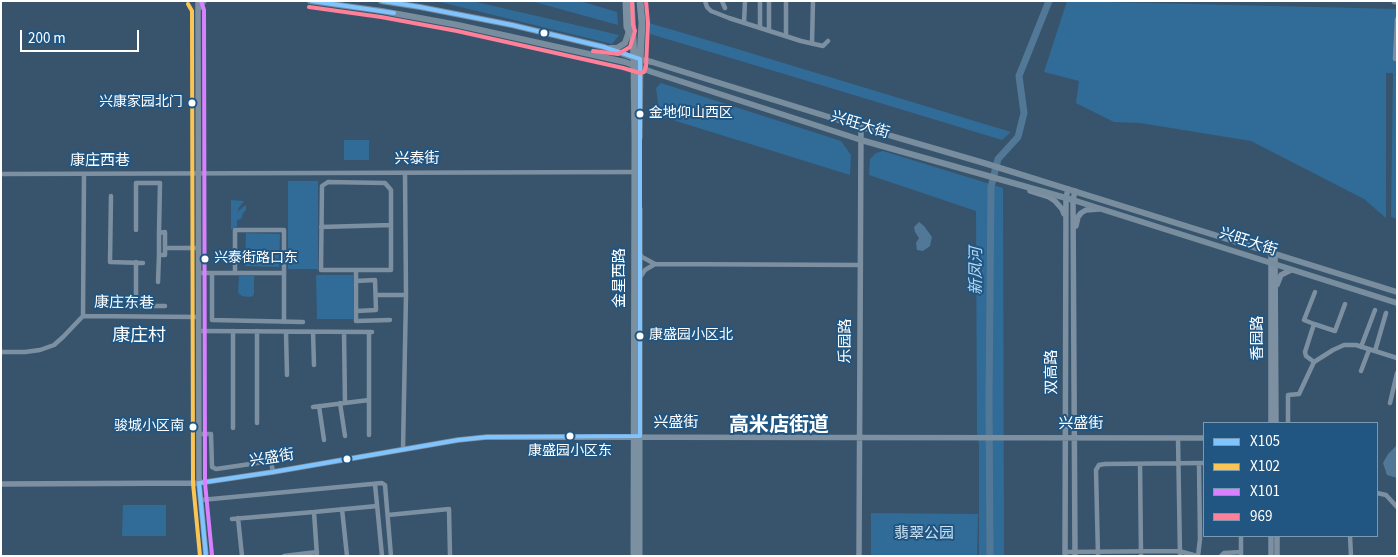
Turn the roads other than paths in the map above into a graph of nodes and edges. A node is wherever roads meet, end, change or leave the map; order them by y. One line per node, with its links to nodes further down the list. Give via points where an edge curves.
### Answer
1 (194, 1): 18 (street)
2 (198, 1): 18 (street)
3 (204, 1): 18 (street)
4 (310, 1): 31 (main road, 兴旺大街, via 458,25)
5 (381, 1): 29 (main road, 兴旺大街, via 512,25)
6 (626, 1): 23 (main road)
7 (631, 1): 19 (main road, 金星西路)
8 (635, 1): 31 (main road)
9 (640, 1): 31 (main road, via 642,23)
10 (705, 1): 21 (street, via 710,11)
11 (722, 1): 17 (street)
12 (745, 1): 21 (street)
13 (760, 1): 22 (street)
14 (769, 1): 24 (street)
15 (786, 1): 25 (street)
16 (812, 1): 28 (street)
17 (725, 8)
18 (198, 10): 38 (street)
19 (632, 16): 23 (main road); 26 (main road, 金星西路)
20 (1397, 19): 30 (street)
21 (744, 23): 22 (street)
22 (760, 28): 24 (street)
23 (629, 31): 26 (main road); 29 (main road, via 625,43 617,48)
24 (769, 31): 25 (street)
25 (786, 36): 28 (street)
26 (633, 41): 31 (main road, 金星西路)
27 (828, 41): 28 (street, via 824,46)
28 (812, 44)
29 (604, 48): 31 (main road, 兴旺大街)
30 (1397, 59)
31 (637, 62): 32 (main road, 兴旺大街); 33 (main road, 兴旺大街); 34 (main road, 金星西路); 55 (main road, 金星西路)
32 (861, 127): 33 (street, 乐园路); 40 (main road, 兴旺大街)
33 (861, 140): 39 (main road, 兴旺大街); 62 (street, 乐园路)
34 (635, 172): 35 (street, 兴泰街); 117 (main road, 金星西路)
35 (405, 173): 38 (street, 兴泰街); 76 (street)
36 (1, 174): 37 (street, 康庄西巷)
37 (84, 174): 38 (street, 康庄西巷); 83 (street)
38 (199, 174): 53 (street)
39 (1017, 184): 42 (main road, 兴旺大街); 47 (street, via 1055,201)
40 (1056, 186): 41 (main road, 兴旺大街); 42 (main road, via 1058,192)
41 (1072, 190): 44 (main road, 兴旺大街); 45 (street, 双高路)
42 (1053, 194): 45 (main road, 兴旺大街)
43 (111, 196): 58 (street, via 110,262)
44 (1097, 198): 46 (main road, via 1092,202); 56 (main road, 兴旺大街)
45 (1069, 199): 46 (main road, 兴旺大街); 47 (street, 双高路); 54 (street, 双高路)
46 (1098, 208): 54 (street, via 1086,210 1078,217); 61 (main road, 兴旺大街)
47 (1066, 220): 119 (street, 双高路)
48 (391, 225): 49 (street); 49 (street, via 391,190 385,183 328,182 322,186); 63 (street, via 391,270)
49 (321, 227): 63 (street, via 321,270)
50 (136, 230): 51 (street, via 136,183 160,183)
51 (159, 233): 52 (street, via 165,232); 57 (street)
52 (165, 248): 53 (street); 57 (street, via 165,255)
53 (199, 248): 65 (street)
54 (1073, 250): 120 (street, 双高路)
55 (639, 252): 60 (street); 69 (main road, 金星西路)
56 (1273, 254): 61 (street, 香园路); 74 (main road, 兴旺大街)
57 (159, 255): 71 (street)
58 (136, 262): 59 (street); 79 (street, via 136,306)
59 (143, 263)
60 (655, 264): 62 (street); 69 (street)
61 (1273, 264): 64 (main road, 兴旺大街); 72 (street, 香园路); 109 (street, 香园路)
62 (860, 265): 118 (street, 乐园路)
63 (356, 270): 70 (street)
64 (1291, 270): 72 (street, via 1281,275); 77 (main road, 兴旺大街)
65 (199, 273): 66 (street); 84 (street)
66 (212, 273): 67 (street); 86 (street, via 212,320)
67 (235, 273): 68 (street); 68 (street, via 235,230 262,229 284,230)
68 (284, 273): 86 (street)
69 (640, 278): 117 (main road, 金星西路)
70 (356, 281): 75 (street, via 376,280); 80 (street)
71 (158, 282)
72 (1276, 287): 110 (street, 香园路)
73 (1315, 292): 88 (street, via 1304,320)
74 (1397, 292)
75 (376, 295): 76 (street); 80 (street, via 376,310)
76 (406, 295): 124 (street)
77 (1397, 303)
78 (1345, 304): 88 (street, via 1335,331)
79 (165, 306)
80 (356, 310): 85 (street, via 356,321)
81 (1375, 310): 95 (street)
82 (1386, 313): 96 (street)
83 (83, 316): 84 (street, 康庄东巷); 97 (street, 康庄东巷, via 54,345 25,352)
84 (199, 317): 89 (street)
85 (390, 320)
86 (284, 322): 87 (street)
87 (303, 322)
88 (1314, 324): 99 (street, via 1305,352)
89 (199, 331): 90 (street); 114 (street)
90 (233, 331): 91 (street); 113 (street)
91 (257, 331): 92 (street); 112 (street)
92 (286, 332): 93 (street); 103 (street)
93 (314, 332): 94 (street); 100 (street)
94 (344, 332): 104 (street, via 371,332); 105 (street)
95 (1362, 347): 96 (street); 99 (street, via 1344,344)
96 (1372, 350): 98 (street); 101 (street)
97 (1, 352)
98 (1397, 358)
99 (1314, 362): 111 (street, via 1299,394 1288,395)
100 (314, 365)
101 (1361, 371)
102 (1397, 373): 106 (street)
103 (287, 375)
104 (369, 400): 105 (street); 115 (street)
105 (342, 403): 107 (street); 116 (street)
106 (1390, 403)
107 (319, 406): 108 (street); 123 (street)
108 (313, 407)
109 (1271, 422)
110 (1276, 422)
111 (1288, 422)
112 (257, 423)
113 (233, 428)
114 (199, 434): 128 (street, via 211,434 212,467 271,461); 129 (street)
115 (369, 435)
116 (345, 436)
117 (637, 436): 118 (street, 兴盛街); 124 (street, 兴盛街, via 488,437); 159 (main road, 金星西路); 160 (main road, 金星西路)
118 (858, 436): 119 (street, 兴盛街); 161 (street, 乐园路)
119 (1065, 437): 120 (street, 兴盛街); 147 (street, 双高路)
120 (1074, 438): 121 (street, 兴盛街); 148 (street, 双高路)
121 (1178, 438): 122 (street, 兴盛街); 126 (street)
122 (1203, 438)
123 (324, 440)
124 (403, 449): 128 (street, 兴盛街)
125 (1140, 464): 126 (street); 149 (street, via 1105,464 1096,470); 150 (street)
126 (1178, 464): 127 (street); 145 (street)
127 (1202, 464): 162 (street)
128 (273, 472): 129 (street, 兴盛街)
129 (199, 483): 130 (street, 兴盛街); 133 (street)
130 (1, 484)
131 (375, 484): 133 (street); 134 (street); 138 (street, via 385,485)
132 (1378, 493): 135 (street, via 1386,495)
133 (201, 500): 152 (street)
134 (377, 506): 136 (street); 156 (street)
135 (1397, 507)
136 (342, 509): 137 (street); 155 (street)
137 (314, 512): 139 (street); 146 (street)
138 (388, 515): 157 (street); 158 (street, via 449,509)
139 (238, 518): 140 (street); 153 (street)
140 (232, 519)
141 (1241, 537): 151 (street)
142 (1271, 537): 164 (street)
143 (1277, 537): 165 (street)
144 (1350, 537): 166 (street)
145 (1180, 553): 150 (street); 162 (street)
146 (317, 554): 154 (street)
147 (1065, 554): 148 (street)
148 (1075, 554): 149 (street)
149 (1098, 554): 150 (street)
150 (1141, 554)
151 (1241, 554): 163 (street, via 1224,553)
152 (206, 556)
153 (242, 556)
154 (284, 556)
155 (347, 556)
156 (382, 556)
157 (391, 556)
158 (450, 556)
159 (634, 556)
160 (639, 556)
161 (858, 556)
162 (1198, 556)
163 (1221, 556)
164 (1271, 556)
165 (1277, 556)
166 (1350, 556)

